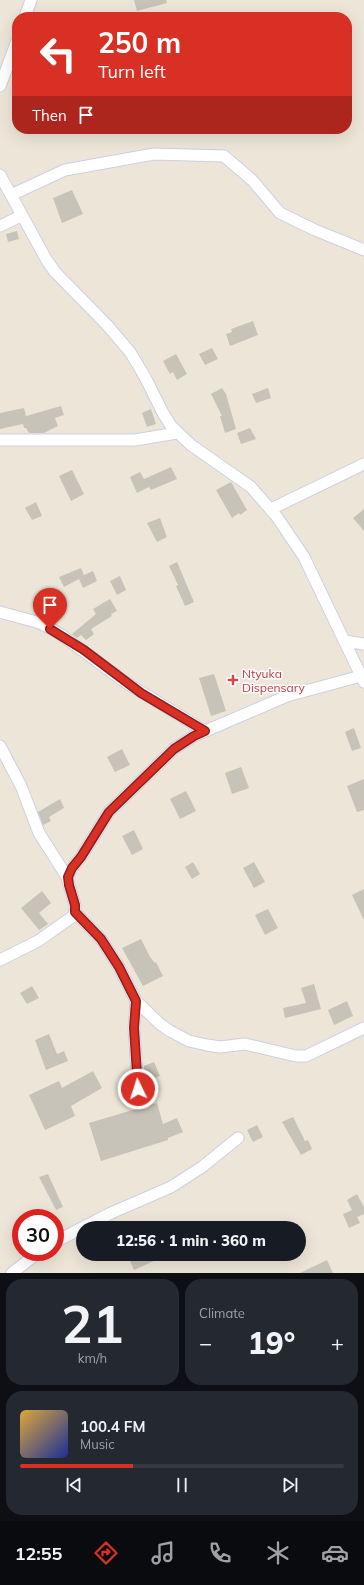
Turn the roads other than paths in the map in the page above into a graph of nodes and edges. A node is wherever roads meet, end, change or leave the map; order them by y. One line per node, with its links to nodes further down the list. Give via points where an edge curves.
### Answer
1 (31, 0): 2 (street)
2 (27, 12)
3 (12, 54): 4 (street)
4 (0, 86)
5 (0, 175): 6 (street)
6 (11, 195): 7 (street); 9 (street, via 65,170 154,154 224,156 252,180 280,213)
7 (21, 216): 8 (street); 10 (street, via 50,265 130,352 167,421)
8 (0, 226)
9 (364, 250)
10 (177, 433): 11 (street, via 135,440); 13 (street, via 251,487)
11 (0, 440)
12 (364, 464): 13 (street)
13 (271, 509): 15 (street, via 304,557)
14 (0, 612): 18 (street, via 40,624 60,634 124,682)
15 (345, 641): 16 (street); 17 (street)
16 (364, 644)
17 (362, 679): 18 (street, via 287,696)
18 (205, 731): 20 (street, via 174,749 109,812)
19 (0, 746): 20 (street, via 21,786 39,833)
20 (68, 877): 21 (street)
21 (75, 912): 22 (street, via 66,922 38,941); 23 (street, via 101,939)
22 (0, 960)
23 (136, 1001): 24 (street, via 170,1031 189,1041 220,1047 245,1044 306,1056); 25 (street, via 134,1028)
24 (364, 1028)
25 (139, 1103)
26 (238, 1138): 27 (street, via 202,1167 171,1187 111,1213)
27 (64, 1237)
28 (27, 1261): 29 (street)
29 (12, 1273)

